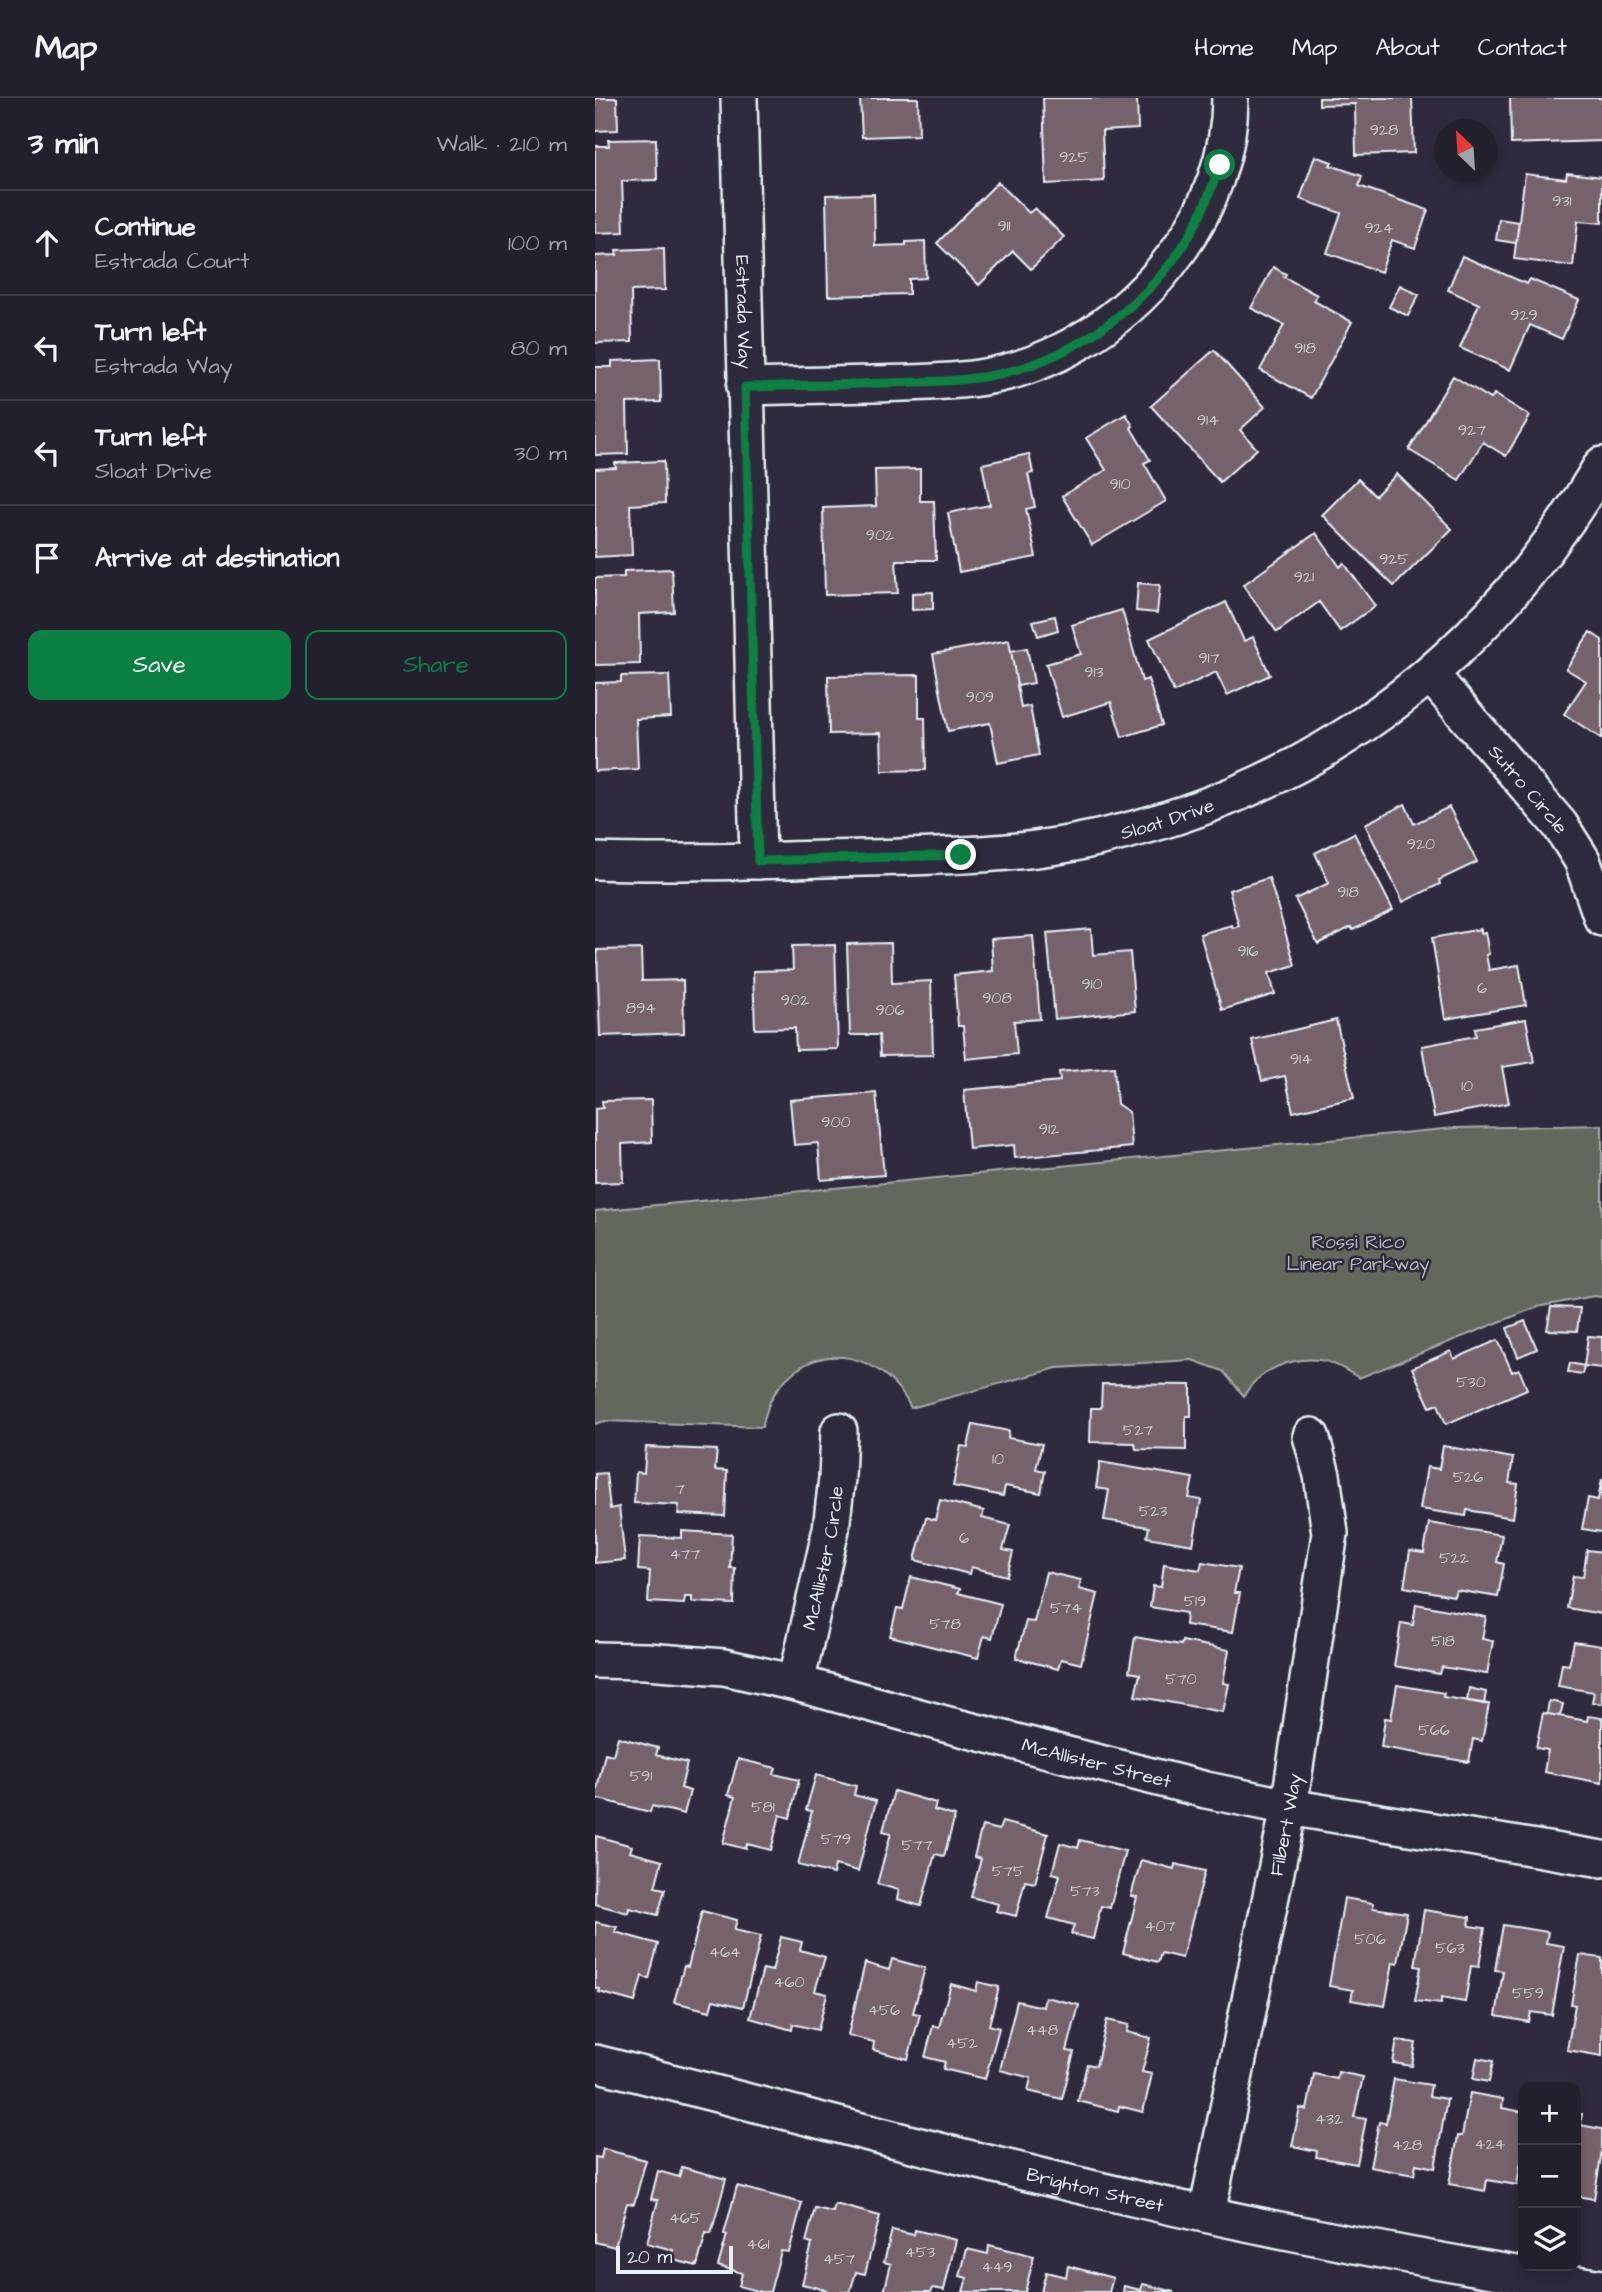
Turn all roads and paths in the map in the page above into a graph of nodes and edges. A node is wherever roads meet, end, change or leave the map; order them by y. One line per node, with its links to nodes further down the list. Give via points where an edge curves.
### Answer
1 (739, 98): 3 (street, Estrada Way)
2 (1230, 98): 3 (street, via 1220,165 1188,237 1138,299 1082,340 1030,365 979,378)
3 (745, 387): 7 (street, Estrada Way)
4 (1602, 465): 5 (street, Sloat Drive, via 1526,576)
5 (1431, 675): 7 (street, Sloat Drive, via 1319,752 1238,793 1156,823 1072,844 1021,850); 8 (street, Sutro Circle, via 1560,825 1581,860)
6 (595, 861): 7 (street, Sloat Drive)
7 (758, 861)
8 (1602, 918)
9 (839, 1431): 12 (street, McAllister Circle, via 831,1529)
10 (1311, 1436): 13 (street, Filbert Way, via 1331,1533)
11 (595, 1660): 12 (street, McAllister Street, via 724,1667)
12 (796, 1683): 13 (street, McAllister Street, via 1114,1767)
13 (1289, 1807): 14 (street, McAllister Street); 16 (street, Filbert Way)
14 (1602, 1859)
15 (595, 2063): 16 (street, Brighton Street)
16 (1207, 2213): 17 (street, Brighton Street, via 1465,2266)
17 (1602, 2288)

